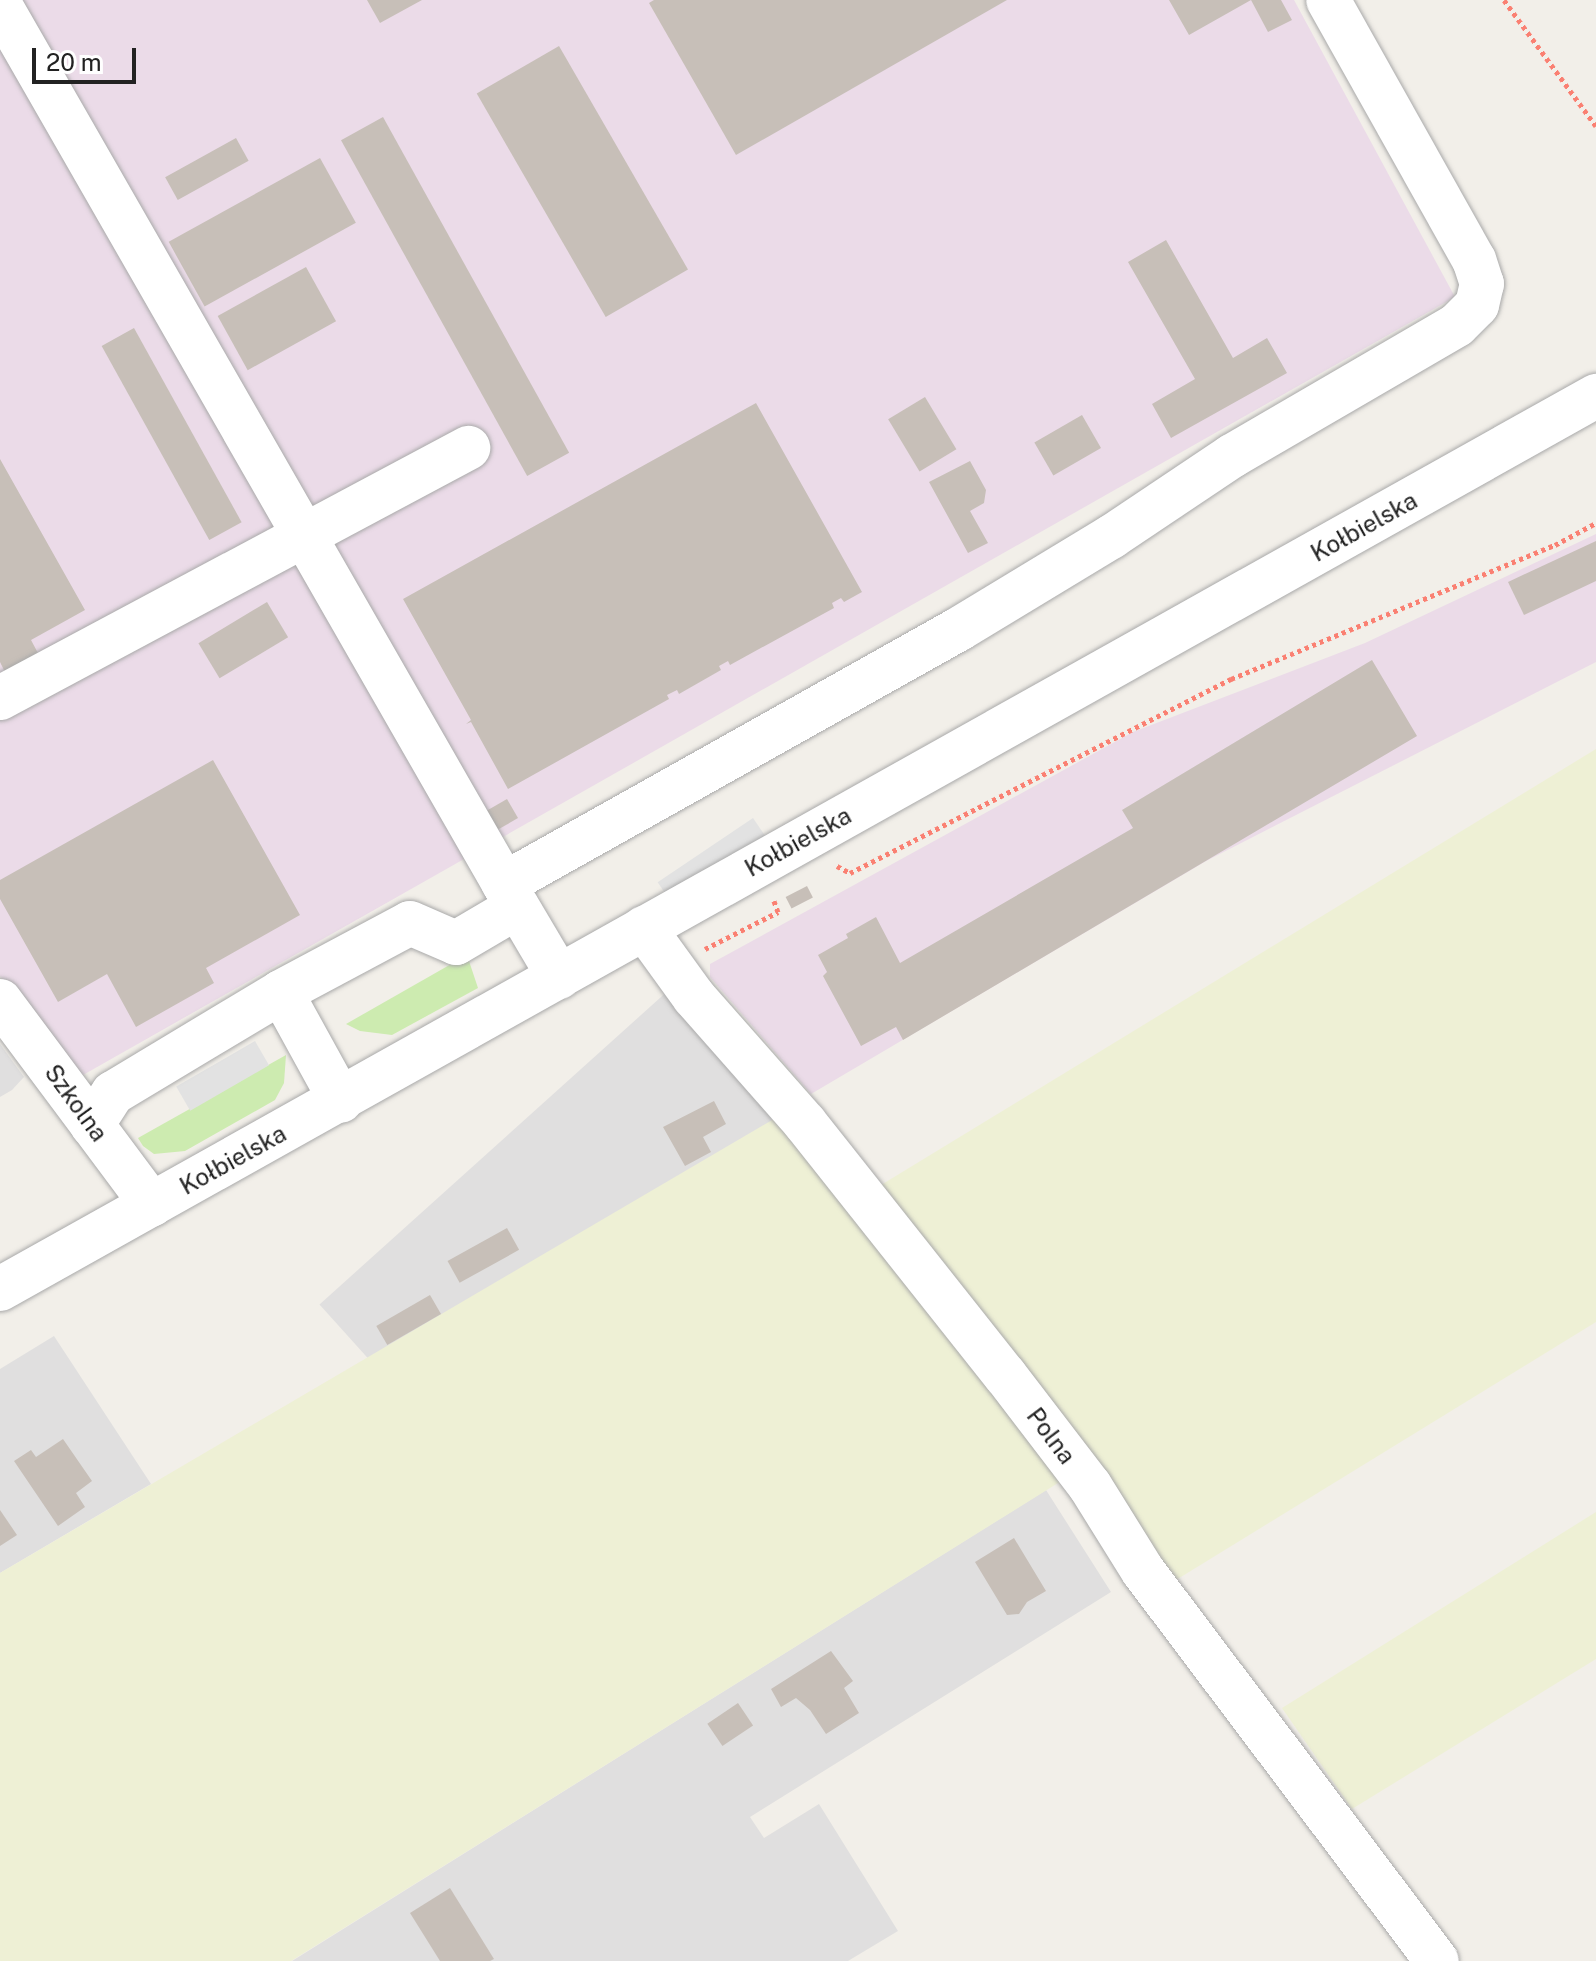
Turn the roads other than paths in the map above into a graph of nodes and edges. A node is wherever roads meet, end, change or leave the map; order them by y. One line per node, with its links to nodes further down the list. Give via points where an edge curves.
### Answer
1 (1328, 0): 7 (street, via 1480,273 1481,294 1468,316 1232,456 1111,537)
2 (0, 5): 5 (street)
3 (1596, 396): 8 (street, Kołbielska)
4 (468, 448): 5 (street)
5 (305, 537): 6 (street); 7 (street)
6 (0, 698)
7 (510, 896): 9 (street); 10 (street, via 456,943 410,923)
8 (644, 928): 9 (street, Kołbielska); 16 (street, Polna, via 694,997 805,1123 1005,1375 1090,1486 1143,1571)
9 (559, 977): 12 (street, Kołbielska)
10 (281, 992): 12 (street); 13 (street, via 113,1093)
11 (0, 1001): 13 (street, Szkolna)
12 (341, 1101): 14 (street, Kołbielska)
13 (92, 1125): 14 (street, Szkolna)
14 (152, 1205): 15 (street, Kołbielska)
15 (0, 1289)
16 (1437, 1961)

